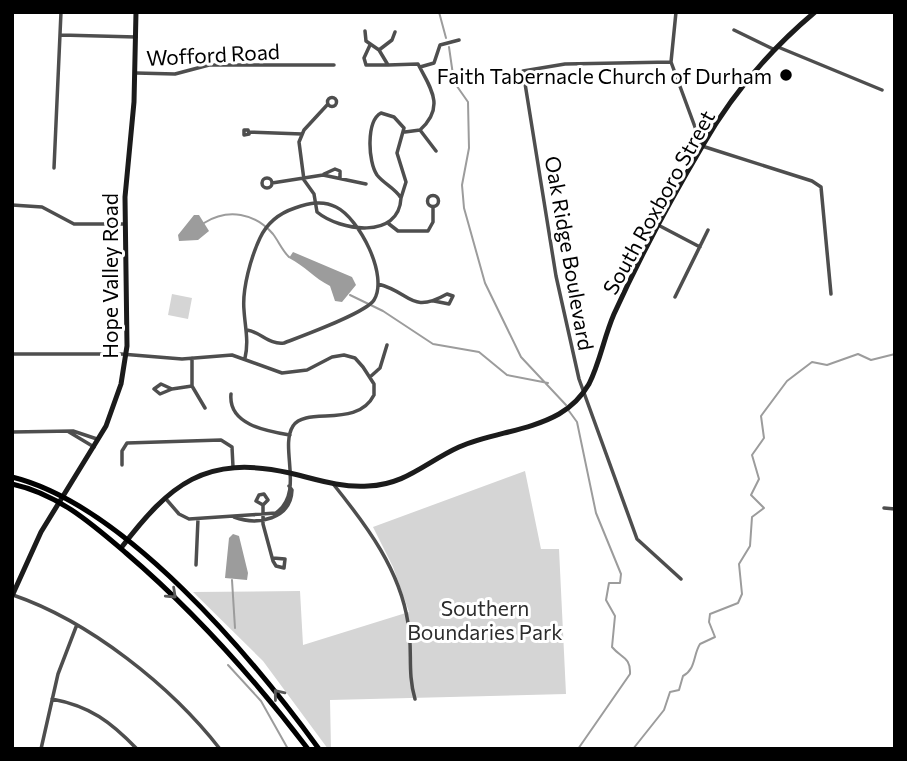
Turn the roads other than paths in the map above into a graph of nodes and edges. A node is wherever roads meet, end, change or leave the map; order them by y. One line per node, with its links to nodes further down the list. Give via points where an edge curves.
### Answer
1 (61, 12): 8 (street)
2 (136, 12): 9 (street, Hope Valley Road)
3 (676, 12): 14 (street)
4 (815, 12): 12 (street, South Roxboro Street)
5 (734, 30): 12 (street)
6 (365, 31): 11 (street)
7 (395, 32): 13 (street, via 393,40)
8 (61, 35): 9 (street); 27 (street)
9 (136, 37): 18 (street, Hope Valley Road)
10 (459, 40): 17 (street, via 439,46 434,63)
11 (370, 45): 13 (street); 16 (street, via 366,65)
12 (777, 49): 19 (street); 25 (street, South Roxboro Street)
13 (379, 50): 16 (street)
14 (671, 62): 25 (street); 56 (street, Oak Ridge Boulevard, via 565,64 523,71 566,328)
15 (334, 65): 18 (street, Wofford Road, via 209,65 175,74)
16 (388, 65): 17 (street, via 415,63)
17 (420, 67): 21 (street, via 434,97 431,114)
18 (136, 73): 37 (street, Hope Valley Road)
19 (882, 90)
20 (328, 104): 24 (street)
21 (420, 130): 22 (street); 26 (street)
22 (405, 131): 33 (street, via 397,153 405,182); 33 (street, via 388,114 378,114 374,120 372,164 380,179)
23 (249, 132): 24 (street)
24 (302, 134): 30 (street, via 299,151)
25 (702, 146): 40 (street, South Roxboro Street); 44 (street, via 821,187)
26 (436, 151)
27 (54, 169)
28 (323, 175): 29 (street); 29 (street, via 335,169); 30 (street)
29 (340, 178): 32 (street)
30 (304, 180): 31 (street); 34 (street, via 314,194)
31 (272, 183)
32 (366, 184)
33 (401, 198): 38 (street, via 399,211)
34 (314, 203): 39 (street, via 336,207); 39 (street, via 320,215); 47 (street, via 282,213 261,235 244,299)
35 (12, 205): 37 (street, via 42,207 74,224)
36 (433, 208): 38 (street, via 428,231 398,231)
37 (125, 224): 49 (street, Hope Valley Road)
38 (389, 224): 39 (street, via 372,228)
39 (354, 225): 43 (street, via 371,252)
40 (660, 226): 42 (street); 56 (street, South Roxboro Street, via 614,316)
41 (708, 230): 42 (street)
42 (700, 247): 45 (street)
43 (378, 284): 46 (street, via 414,303); 47 (street, via 375,298 364,309 284,343)
44 (831, 294)
45 (675, 297)
46 (434, 301): 46 (street, via 449,304 453,296 447,294)
47 (247, 330): 52 (street)
48 (387, 345): 53 (street, via 378,371)
49 (126, 354): 50 (street); 51 (street); 62 (street, Hope Valley Road, via 118,396)
50 (12, 355)
51 (192, 358): 52 (street); 54 (street)
52 (245, 358): 53 (street, via 270,371 288,373 344,355 358,361)
53 (370, 377): 61 (street, via 374,395 364,408 328,418 304,418 293,425)
54 (192, 386): 55 (street); 58 (street)
55 (172, 389)
56 (583, 392): 68 (street, via 554,416 459,447 402,480 366,487); 81 (street, Oak Ridge Boulevard, via 637,539)
57 (231, 394): 61 (street, via 237,415 264,431)
58 (205, 408)
59 (12, 432): 60 (street)
60 (69, 432): 62 (street); 63 (street)
61 (290, 435): 66 (street)
62 (98, 440): 63 (street, Hope Valley Road)
63 (94, 448): 71 (street, Hope Valley Road)
64 (122, 465): 65 (street, via 121,451 127,443 221,440 232,447)
65 (233, 467): 66 (street); 70 (street, via 194,477)
66 (291, 473): 68 (street); 75 (street, via 281,509)
67 (12, 477): 71 (main road)
68 (332, 483): 85 (street, via 368,529 400,593 409,626 408,673)
69 (12, 484): 71 (main road)
70 (164, 497): 76 (street, via 184,517); 77 (street)
71 (62, 499): 77 (main road); 78 (main road); 82 (street, Hope Valley Road, via 32,550)
72 (263, 505): 75 (street)
73 (884, 508): 74 (street)
74 (895, 509)
75 (263, 516): 76 (street); 79 (street)
76 (198, 519): 80 (street)
77 (126, 541): 78 (street); 90 (main road, one-way to 77, via 223,632)
78 (121, 548): 89 (main road, one-way to 89, via 216,638)
79 (273, 558)
80 (196, 565)
81 (681, 579)
82 (13, 595): 83 (street)
83 (76, 627): 84 (street); 88 (street, via 151,676 181,702)
84 (52, 699): 86 (street, via 94,712 112,723); 87 (street)
85 (415, 699)
86 (134, 748)
87 (41, 749)
88 (220, 749)
89 (308, 749)
90 (319, 749)

